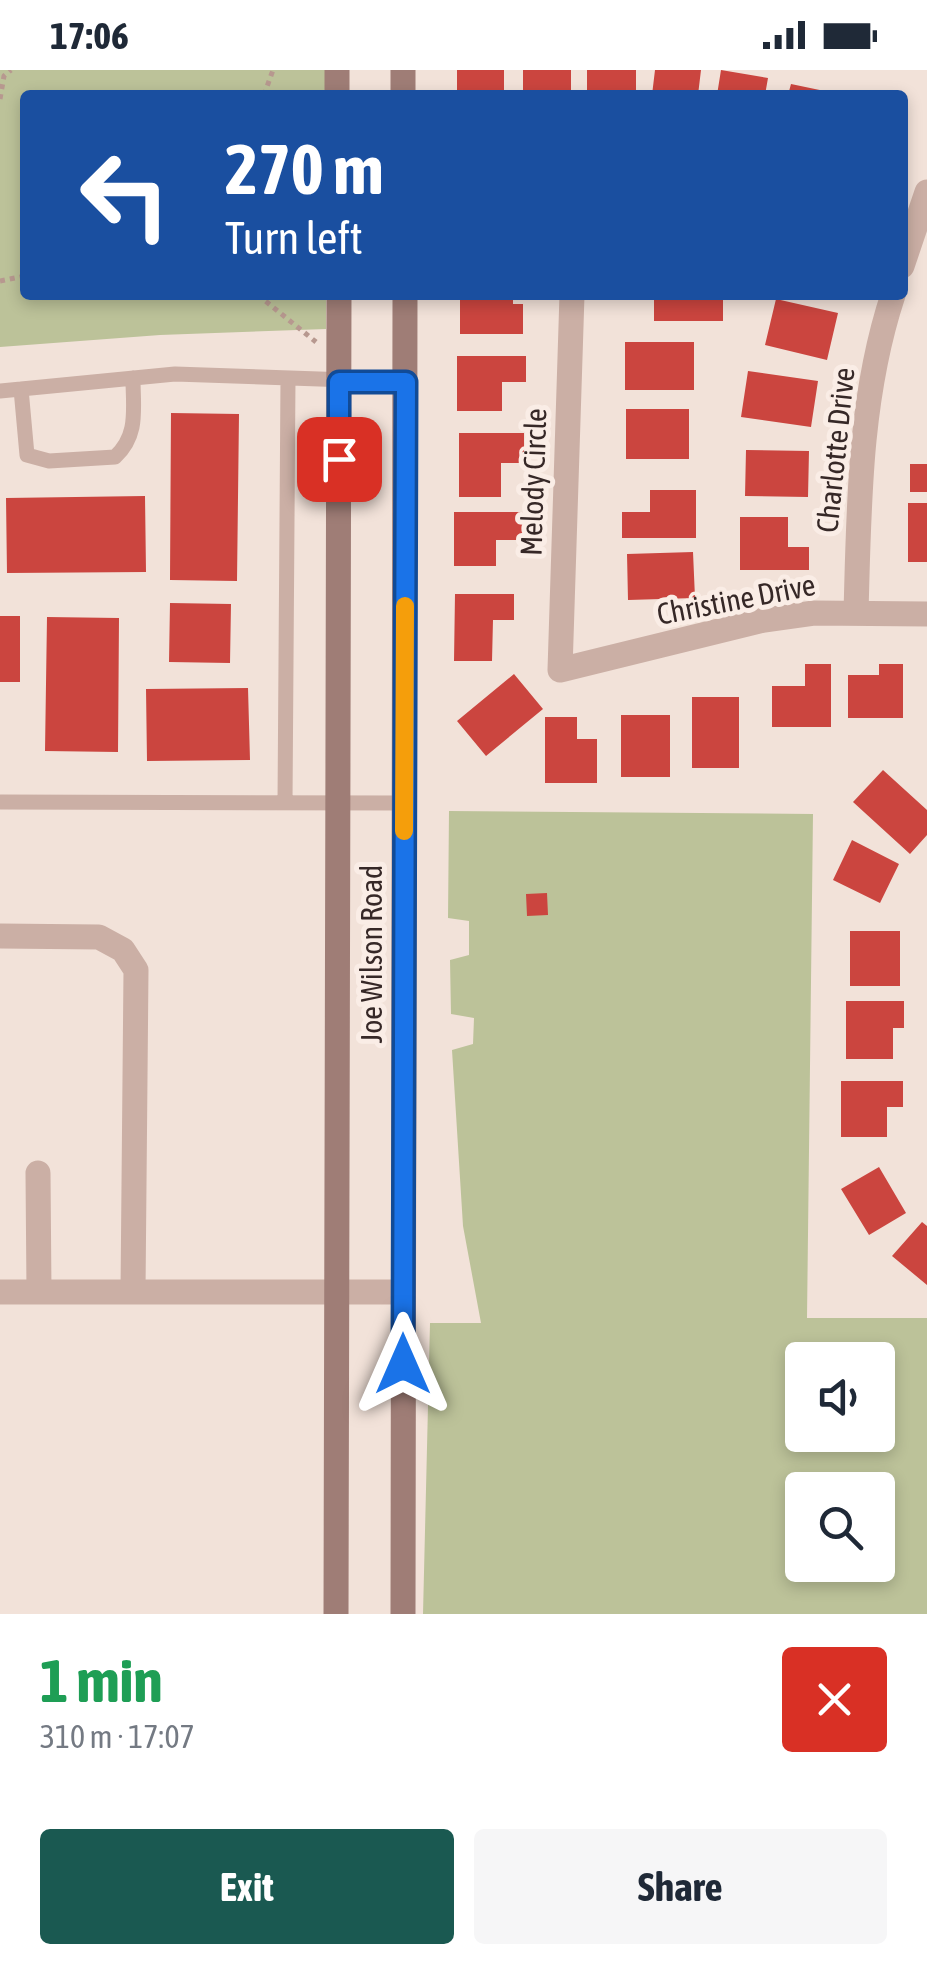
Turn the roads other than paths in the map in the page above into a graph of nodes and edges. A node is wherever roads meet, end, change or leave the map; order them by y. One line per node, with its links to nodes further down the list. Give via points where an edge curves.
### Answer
1 (927, 192): 2 (street)
2 (908, 248)
3 (338, 300): 9 (main road, Joe Wilson Road)
4 (405, 300): 10 (main road, Joe Wilson Road)
5 (572, 300): 15 (street, Melody Circle)
6 (892, 300): 13 (street, Charlotte Drive, via 860,463)
7 (133, 378): 8 (lane); 11 (lane); 11 (lane, via 132,432 115,457 49,462 26,455)
8 (288, 378): 9 (lane); 17 (lane)
9 (339, 382): 10 (lane); 18 (main road, Joe Wilson Road)
10 (406, 382): 19 (main road, Joe Wilson Road)
11 (21, 389): 12 (lane)
12 (0, 392)
13 (856, 613): 14 (street, Christine Drive); 15 (street, Christine Drive, via 764,620)
14 (927, 614)
15 (560, 670)
16 (0, 802): 17 (lane)
17 (284, 803): 18 (lane)
18 (338, 803): 19 (lane); 25 (main road, Joe Wilson Road)
19 (404, 803): 26 (main road, Joe Wilson Road)
20 (0, 936): 24 (street, via 99,937 123,950 136,970)
21 (38, 1174): 23 (street)
22 (0, 1292): 23 (street)
23 (38, 1292): 24 (street)
24 (133, 1292): 25 (street)
25 (336, 1292): 26 (street); 27 (main road, Joe Wilson Road)
26 (403, 1292): 28 (main road, Joe Wilson Road)
27 (336, 1614)
28 (403, 1614)

